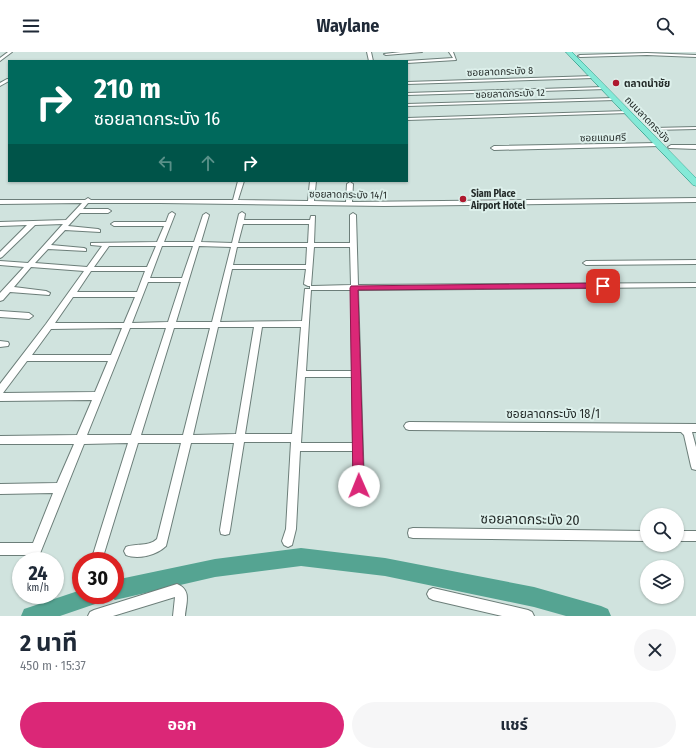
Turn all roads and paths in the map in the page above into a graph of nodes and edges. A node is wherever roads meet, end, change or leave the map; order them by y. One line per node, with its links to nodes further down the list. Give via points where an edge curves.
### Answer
1 (10, 52): 8 (street)
2 (420, 52): 5 (street)
3 (451, 52): 9 (street, via 455,60)
4 (569, 52): 10 (main road, ถนนลาดกระบัง)
5 (386, 54)
6 (578, 54): 7 (street); 24 (main road, ถนนลาดกระบัง)
7 (696, 56)
8 (0, 60)
9 (408, 62)
10 (593, 77): 13 (street, ซอยลาดกระบัง 8); 15 (main road, ถนนลาดกระบัง)
11 (0, 80): 12 (street)
12 (8, 80): 14 (street)
13 (408, 83)
14 (0, 85)
15 (604, 88): 16 (street); 19 (main road, ถนนลาดกระบัง)
16 (490, 92): 17 (street); 18 (street)
17 (408, 94)
18 (494, 97)
19 (614, 99): 20 (street, ซอยลาดกระบัง 12); 21 (main road, ถนนลาดกระบัง)
20 (408, 105)
21 (627, 112): 22 (street); 26 (main road, ถนนลาดกระบัง)
22 (408, 119)
23 (696, 128): 24 (street)
24 (653, 129): 26 (main road, ถนนลาดกระบัง)
25 (494, 148): 26 (street, ซอยแถมศรี)
26 (666, 148): 27 (street, ซอยแถมศรี); 28 (main road, ถนนลาดกระบัง); 31 (main road, ถนนลาดกระบัง)
27 (696, 148)
28 (696, 172)
29 (241, 182): 36 (street)
30 (313, 182): 37 (street)
31 (696, 183)
32 (350, 184): 38 (street)
33 (88, 200): 35 (street, ซอยลาดกระบัง 14/1); 36 (street, ซอยลาดกระบัง 14/1); 40 (street)
34 (696, 200): 38 (street, ซอยลาดกระบัง 14/1)
35 (0, 202)
36 (235, 202): 37 (street, ซอยลาดกระบัง 14/1)
37 (311, 203): 38 (street, ซอยลาดกระบัง 14/1)
38 (349, 204)
39 (108, 211): 40 (street)
40 (78, 212): 44 (street)
41 (172, 214): 48 (street)
42 (206, 215): 55 (street)
43 (353, 215): 53 (street)
44 (69, 222): 45 (street); 49 (street)
45 (32, 223): 46 (street); 60 (street)
46 (0, 224)
47 (114, 224): 48 (street)
48 (168, 224): 54 (street)
49 (63, 228): 50 (street); 58 (street)
50 (98, 231)
51 (93, 244): 52 (street)
52 (107, 244): 54 (street); 67 (street)
53 (354, 244): 57 (street); 73 (street)
54 (160, 245): 55 (street); 68 (street)
55 (197, 245): 56 (street); 70 (street)
56 (234, 245): 57 (street); 57 (street, via 241,218 312,219); 65 (street)
57 (311, 245): 66 (street)
58 (46, 247): 59 (street); 64 (street)
59 (84, 250)
60 (0, 256)
61 (696, 262): 63 (street)
62 (0, 263): 64 (street)
63 (586, 263)
64 (29, 265): 67 (street); 74 (street)
65 (228, 267): 66 (street); 83 (street)
66 (309, 267): 72 (street)
67 (89, 269): 68 (street); 77 (street)
68 (150, 269): 69 (street)
69 (145, 280): 70 (street); 76 (street)
70 (185, 280): 82 (street)
71 (696, 285): 73 (street)
72 (310, 288): 73 (street); 81 (street)
73 (354, 288): 90 (street)
74 (8, 289): 75 (street); 78 (street)
75 (46, 292)
76 (140, 294): 77 (street); 86 (street)
77 (71, 295): 85 (street)
78 (0, 298)
79 (0, 314): 80 (street)
80 (29, 316)
81 (305, 324): 84 (street); 89 (street)
82 (171, 325): 83 (street); 86 (street); 99 (street)
83 (215, 325): 84 (street); 100 (street)
84 (258, 325): 97 (street)
85 (49, 326): 86 (street); 87 (street)
86 (127, 326): 88 (street)
87 (25, 358): 88 (street); 91 (street)
88 (114, 358): 92 (street)
89 (301, 374): 90 (street); 102 (street)
90 (356, 374): 103 (street)
91 (0, 391)
92 (98, 396): 93 (street); 98 (street)
93 (0, 397)
94 (409, 426): 95 (street, ซอยลาดกระบัง 18/1)
95 (684, 428): 96 (street, ซอยลาดกระบัง 18/1); 104 (street, via 688,434)
96 (696, 428)
97 (240, 438): 100 (street); 102 (street); 108 (street)
98 (81, 439): 99 (street); 101 (street); 106 (street)
99 (134, 439): 100 (street); 118 (street)
100 (187, 439): 116 (street, via 162,542 154,548)
101 (0, 440)
102 (296, 443): 103 (street); 113 (street, via 291,529)
103 (358, 446): 105 (street)
104 (696, 466)
105 (359, 486)
106 (61, 488): 107 (street); 114 (street)
107 (0, 489)
108 (225, 530)
109 (413, 533): 110 (street, ซอยลาดกระบัง 20)
110 (640, 536)
111 (684, 536): 112 (street)
112 (696, 536)
113 (288, 541)
114 (36, 548): 115 (street); 117 (street)
115 (0, 549)
116 (130, 551)
117 (34, 552)
118 (99, 552)
119 (433, 594): 120 (street)
120 (492, 611): 123 (street)
121 (94, 616): 122 (street, via 176,590 181,593)
122 (179, 616)
123 (525, 616)

